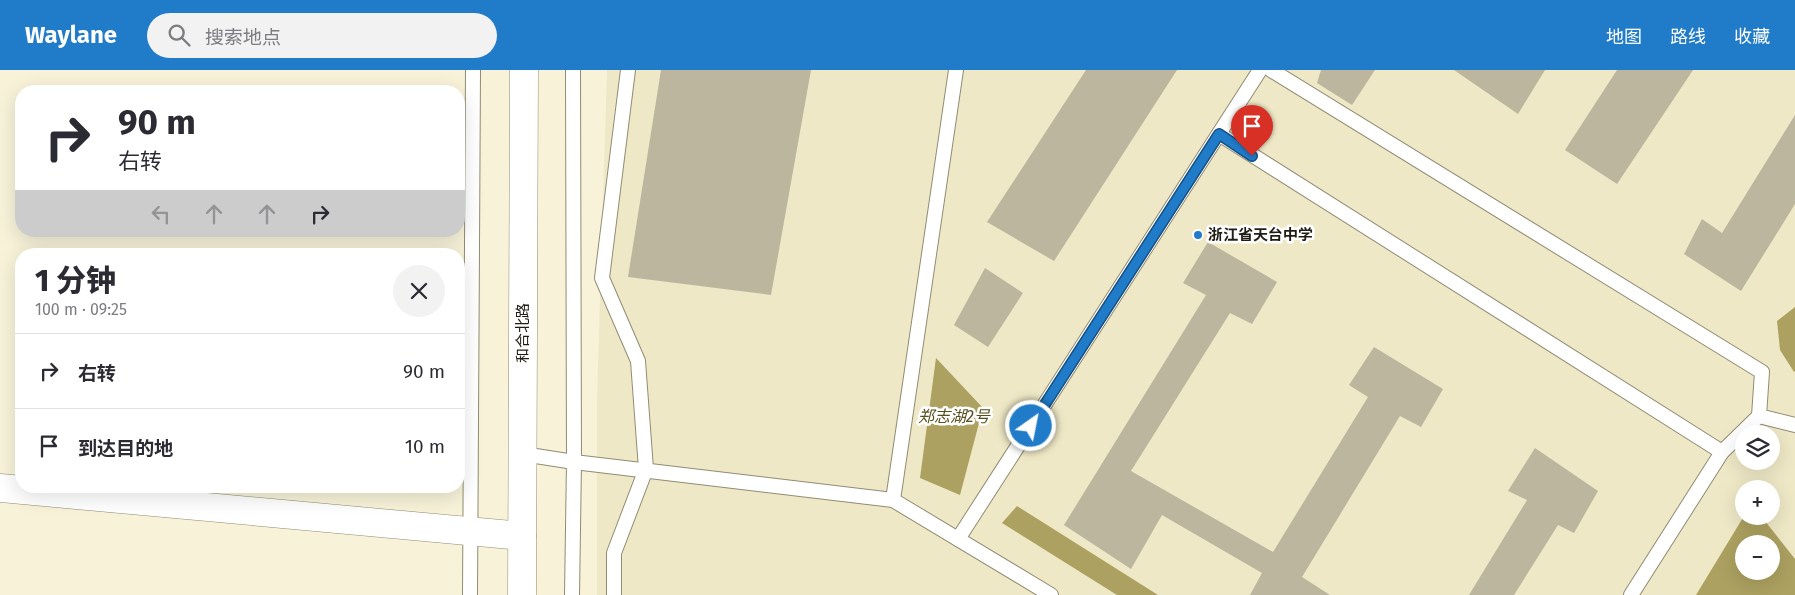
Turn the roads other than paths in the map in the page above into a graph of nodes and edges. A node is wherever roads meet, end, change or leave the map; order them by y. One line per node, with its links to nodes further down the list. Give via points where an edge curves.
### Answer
1 (473, 70): 19 (lane)
2 (524, 70): 12 (main road, 和合北路)
3 (573, 70): 13 (lane)
4 (628, 70): 14 (lane, via 602,278 638,362)
5 (956, 70): 18 (lane)
6 (1260, 70): 8 (lane)
7 (1271, 70): 9 (lane, via 1762,372)
8 (1219, 134): 11 (lane); 21 (lane)
9 (1759, 416): 10 (lane); 11 (lane)
10 (1795, 426)
11 (1722, 452): 27 (lane)
12 (522, 454): 13 (lane); 20 (main road, 和合北路)
13 (574, 462): 14 (lane); 24 (lane)
14 (646, 469): 18 (lane); 25 (lane, via 614,552)
15 (0, 488): 16 (main road)
16 (15, 489)
17 (55, 493): 19 (main road)
18 (893, 500): 21 (lane)
19 (470, 531): 20 (main road); 22 (lane)
20 (522, 536): 23 (main road, 和合北路)
21 (958, 539): 26 (lane)
22 (470, 595)
23 (522, 595)
24 (572, 595)
25 (614, 595)
26 (1051, 595)
27 (1631, 595)

